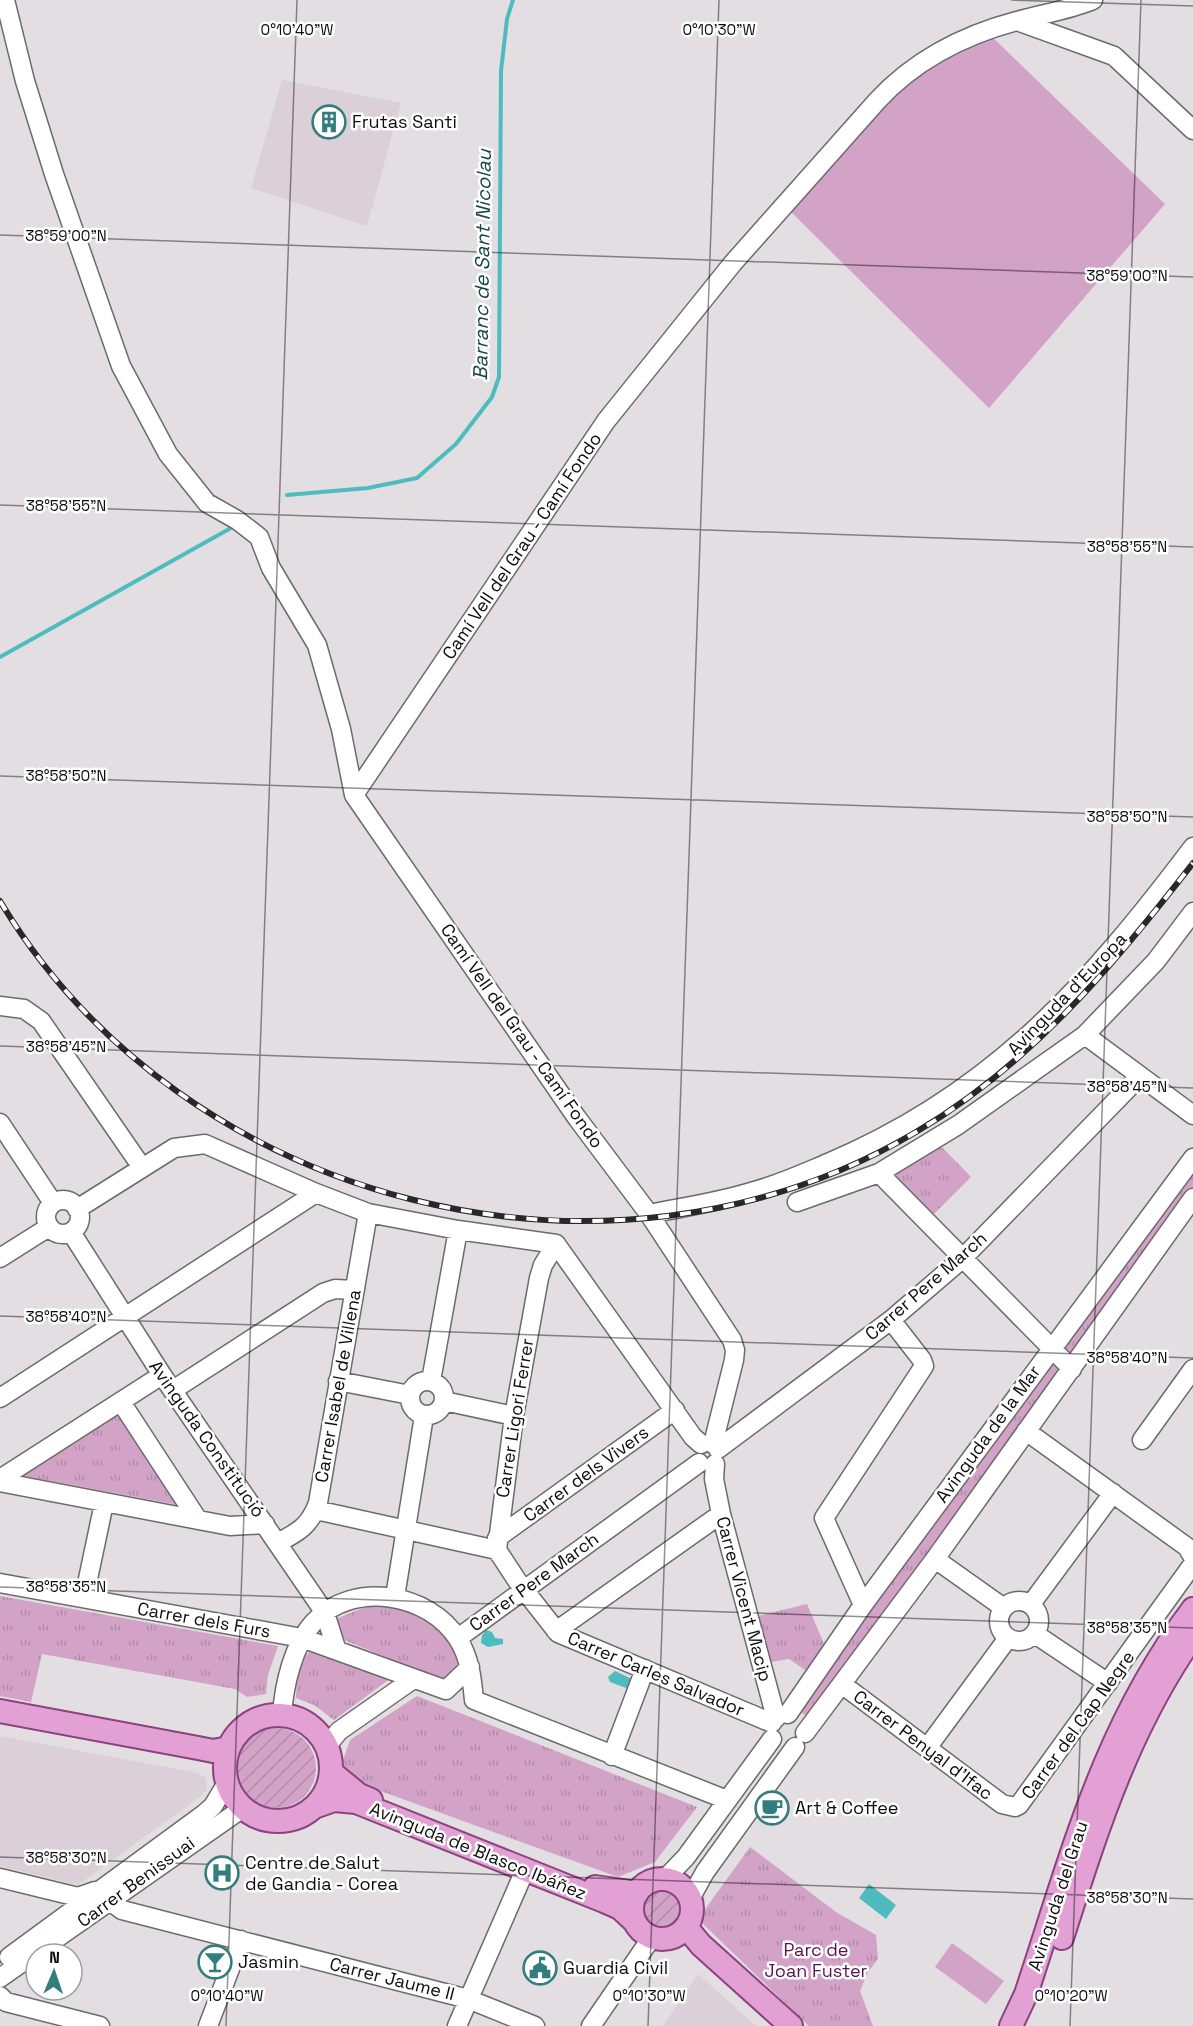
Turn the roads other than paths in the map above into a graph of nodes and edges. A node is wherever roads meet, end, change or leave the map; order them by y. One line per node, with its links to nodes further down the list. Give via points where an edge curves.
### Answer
1 (5, 0): 5 (street, via 25,81 121,366 168,454 207,502 259,537 271,568 317,645 341,729)
2 (1093, 0): 3 (street, Camí Vell del Grau - Camí Fondo)
3 (1016, 21): 4 (street, via 1114,56); 5 (street, Camí Vell del Grau - Camí Fondo, via 950,46 889,88 732,263 606,421)
4 (1193, 130)
5 (354, 795): 22 (street, Camí Vell del Grau - Camí Fondo, via 577,1118)
6 (1193, 847): 22 (street, Avinguda d'Europa, via 1124,937 1061,1006 1009,1054 954,1096 869,1146 823,1165 752,1192)
7 (1193, 912): 9 (street, via 1156,961)
8 (0, 1006): 14 (street, via 24,1009 40,1021)
9 (1085, 1035): 10 (street); 15 (street, via 958,1125)
10 (1140, 1076): 11 (street); 28 (street, Carrer Pere March)
11 (1193, 1115)
12 (0, 1123): 19 (street)
13 (1193, 1158): 32 (street, Avinguda de la Mar)
14 (141, 1166): 16 (street, via 185,1144 205,1144); 20 (street)
15 (879, 1173): 18 (street); 28 (street)
16 (316, 1193): 21 (street); 30 (street)
17 (1193, 1198): 33 (street, Avinguda de la Mar)
18 (797, 1202)
19 (53, 1203): 20 (street, via 69,1201); 23 (street, via 45,1217)
20 (77, 1209): 25 (street, via 78,1224)
21 (368, 1212): 24 (street); 29 (street, Carrer Isabel de Villena)
22 (649, 1214): 46 (street, Camí Vell del Grau - Camí Fondo, via 732,1340 735,1355)
23 (49, 1227): 25 (street, via 62,1234); 27 (street)
24 (458, 1230): 26 (street); 36 (street)
25 (71, 1232): 30 (street, Avinguda Constitució)
26 (556, 1244): 43 (street, Carrer Ligori Ferrer, via 539,1278); 46 (street, Carrer Vicent Macip)
27 (0, 1258)
28 (962, 1259): 31 (street, Carrer Pere March); 32 (street)
29 (355, 1290): 35 (street, Carrer Isabel de Villena); 37 (street, via 323,1293)
30 (125, 1317): 37 (street, Avinguda Constitució); 39 (street)
31 (891, 1320): 46 (street, Carrer Pere March); 64 (street, via 924,1366 824,1518)
32 (1050, 1349): 33 (street); 64 (street, Avinguda de la Mar)
33 (1072, 1369): 44 (street, Avinguda de la Mar)
34 (1193, 1369): 45 (street)
35 (338, 1381): 38 (street); 50 (street, Carrer Isabel de Villena)
36 (431, 1381): 38 (street, via 419,1383); 40 (street, via 441,1388)
37 (167, 1382): 41 (street); 53 (street, Avinguda Constitució)
38 (410, 1395): 42 (street, via 413,1409)
39 (0, 1398)
40 (444, 1401): 42 (street, via 436,1413); 43 (street)
41 (121, 1402): 47 (street); 52 (street)
42 (424, 1416): 54 (street)
43 (514, 1416): 56 (street, Carrer Ligori Ferrer)
44 (1026, 1431): 48 (street); 57 (street, Avinguda de la Mar)
45 (1142, 1440)
46 (704, 1444): 51 (street, Carrer Vicent Macip); 56 (street, Carrer dels Vivers); 60 (street, Carrer Pere March)
47 (0, 1481): 49 (street)
48 (1113, 1493): 58 (street, via 1186,1547); 63 (street)
49 (104, 1503): 52 (street); 62 (street)
50 (316, 1510): 54 (street); 55 (street, via 302,1530)
51 (721, 1514): 68 (street); 85 (street, Carrer Vicent Macip)
52 (198, 1520): 53 (street, via 230,1526)
53 (265, 1524): 55 (street, Avinguda Constitució)
54 (406, 1532): 56 (street); 61 (street)
55 (279, 1542): 67 (street, Avinguda Constitució)
56 (497, 1544): 60 (street)
57 (935, 1559): 65 (street); 79 (street, Avinguda de la Mar)
58 (1192, 1564): 78 (street, Carrer del Cap Negre)
59 (0, 1583): 62 (street, Carrer dels Furs)
60 (524, 1590): 68 (street, Carrer Carles Salvador); 72 (street, Carrer Pere March)
61 (395, 1597): 67 (street, via 358,1600); 72 (street, via 434,1614)
62 (84, 1598): 71 (street, Carrer dels Furs)
63 (1031, 1604): 65 (street, via 1017,1601); 69 (street, via 1040,1622)
64 (863, 1605): 85 (street, Avinguda de la Mar)
65 (1004, 1608): 73 (street, via 999,1620)
66 (1193, 1609): 117 (main road, Avinguda del Grau, via 1148,1675 1101,1769 1026,1994)
67 (325, 1613): 71 (street); 74 (street, Avinguda Constitució)
68 (556, 1631): 76 (street, Carrer Carles Salvador)
69 (1035, 1634): 73 (street, via 1022,1641); 78 (street)
70 (1193, 1636): 118 (main road, Avinguda del Grau, via 1160,1687 1119,1767)
71 (302, 1638): 74 (street, Carrer dels Furs); 83 (street, via 291,1666)
72 (458, 1638): 75 (street)
73 (1008, 1638): 89 (street)
74 (336, 1648): 77 (street, Carrer dels Furs)
75 (470, 1667): 80 (street); 81 (street)
76 (645, 1669): 85 (street, Carrer Carles Salvador); 90 (street)
77 (412, 1680): 80 (street, Carrer dels Furs); 87 (street, via 339,1731)
78 (1108, 1683): 94 (street, Carrer del Cap Negre, via 1019,1805)
79 (843, 1685): 86 (street, Avinguda de la Mar); 89 (street, Carrer Penyal d'Ifac)
80 (446, 1690): 81 (street, Carrer dels Furs)
81 (474, 1700): 90 (street)
82 (0, 1712): 88 (main road, via 204,1749)
83 (282, 1715): 87 (main road, via 308,1725); 88 (main road, via 250,1723)
84 (0, 1724): 92 (main road, via 195,1760 215,1766)
85 (777, 1724): 86 (street, via 802,1721); 86 (street, Carrer Carles Salvador, via 784,1749); 93 (street, Avinguda de la Mar)
86 (800, 1740): 102 (street, Avinguda de la Mar, via 705,1872)
87 (326, 1747): 91 (main road)
88 (229, 1748): 92 (main road)
89 (927, 1748): 94 (street, Carrer Penyal d'Ifac)
90 (612, 1756): 93 (street)
91 (331, 1772): 95 (main road); 100 (main road, Avinguda de Blasco Ibáñez, via 359,1795 469,1839 602,1890)
92 (226, 1779): 96 (main road); 101 (street, Carrer Benissuai, via 213,1806)
93 (727, 1800): 99 (street, Avinguda de la Mar, via 686,1857)
94 (1002, 1804)
95 (314, 1807): 96 (main road, via 303,1815 276,1821 259,1818); 97 (main road, Avinguda de Blasco Ibáñez, via 334,1800 356,1802)
96 (243, 1808): 101 (street, Carrer Benissuai)
97 (525, 1870): 103 (main road, Avinguda de Blasco Ibáñez, via 620,1908); 109 (street)
98 (0, 1878): 101 (street, via 78,1897)
99 (664, 1880): 100 (main road, via 648,1883); 102 (main road, via 680,1886)
100 (637, 1893): 103 (main road, via 632,1907)
101 (108, 1894): 105 (street, Carrer Jaume II, via 122,1910); 106 (street, Carrer Benissuai); 107 (street, Carrer Benissuai)
102 (690, 1899): 104 (main road, via 690,1919)
103 (635, 1922): 104 (main road)
104 (670, 1934): 114 (street); 115 (main road); 116 (main road, via 701,1945)
105 (242, 1940): 109 (street, Carrer Jaume II); 111 (street)
106 (0, 1963)
107 (0, 1978)
108 (0, 1996): 110 (street, via 6,2002)
109 (468, 1999): 112 (street); 113 (street, Carrer Jaume II)
110 (100, 2026)
111 (208, 2026)
112 (457, 2026)
113 (535, 2026)
114 (591, 2026)
115 (773, 2026)
116 (791, 2026)
117 (1011, 2026)
118 (1029, 2026)

